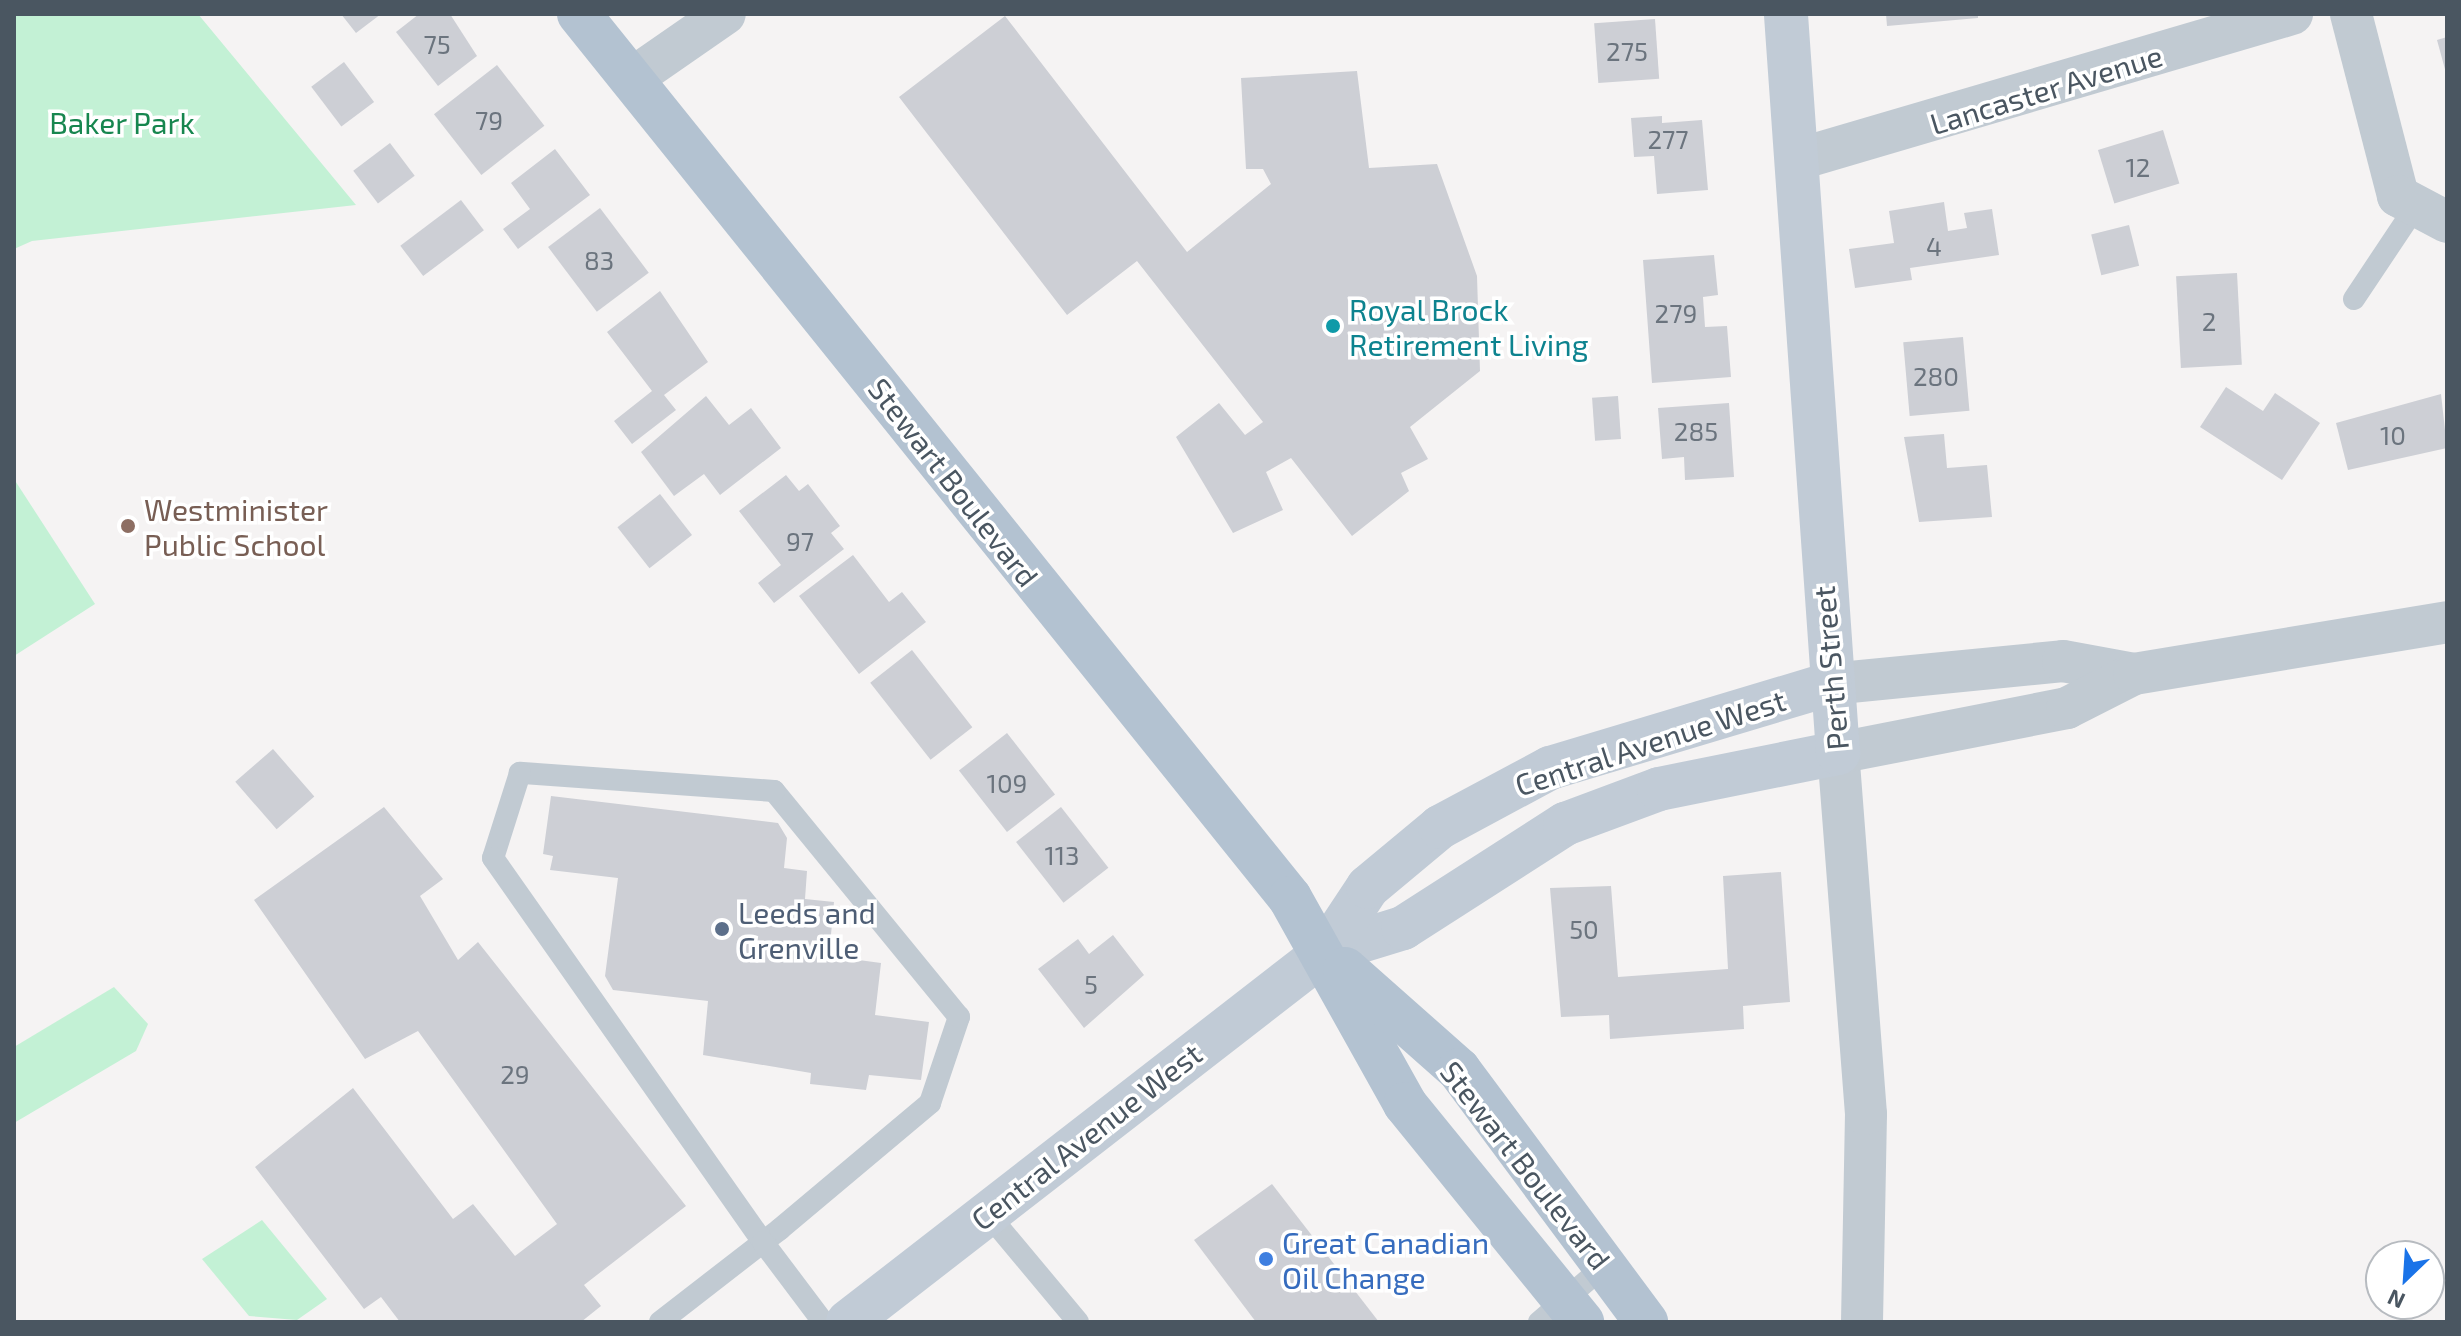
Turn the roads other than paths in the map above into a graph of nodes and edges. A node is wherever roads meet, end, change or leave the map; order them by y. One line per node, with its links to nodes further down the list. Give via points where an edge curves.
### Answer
1 (579, 14): 6 (main road, Stewart Boulevard)
2 (725, 14): 6 (street)
3 (1786, 14): 7 (street, Perth Street)
4 (2292, 14): 7 (street, Lancaster Avenue)
5 (2351, 14): 8 (street, via 2398,196)
6 (631, 79): 14 (main road, Stewart Boulevard, via 1290,898)
7 (1799, 159): 12 (street, Perth Street)
8 (2431, 214): 9 (lane)
9 (2354, 299)
10 (2447, 622): 11 (street, Central Avenue West)
11 (2134, 674): 12 (street, Central Avenue West, via 2063,661); 13 (street, Central Avenue West, via 2067,708)
12 (1830, 684): 13 (street, Perth Street); 14 (street, Central Avenue West, via 1550,768 1495,792 1368,887)
13 (1838, 753): 14 (street, Central Avenue West, via 1659,789 1565,824 1403,928); 24 (street, Perth Street, via 1866,1114)
14 (1325, 952): 15 (street, Central Avenue West); 17 (main road, Stewart Boulevard, via 1459,1070); 18 (main road, Stewart Boulevard, via 1405,1104)
15 (987, 1213): 21 (street, Central Avenue West); 22 (lane)
16 (763, 1242): 16 (lane, via 930,1103 959,1017 774,791 520,773 493,858); 19 (lane); 20 (lane)
17 (1604, 1266): 18 (lane); 23 (main road, Stewart Boulevard)
18 (1563, 1315)
19 (660, 1322)
20 (823, 1322)
21 (848, 1322)
22 (1078, 1322)
23 (1646, 1322)
24 (1862, 1322)

